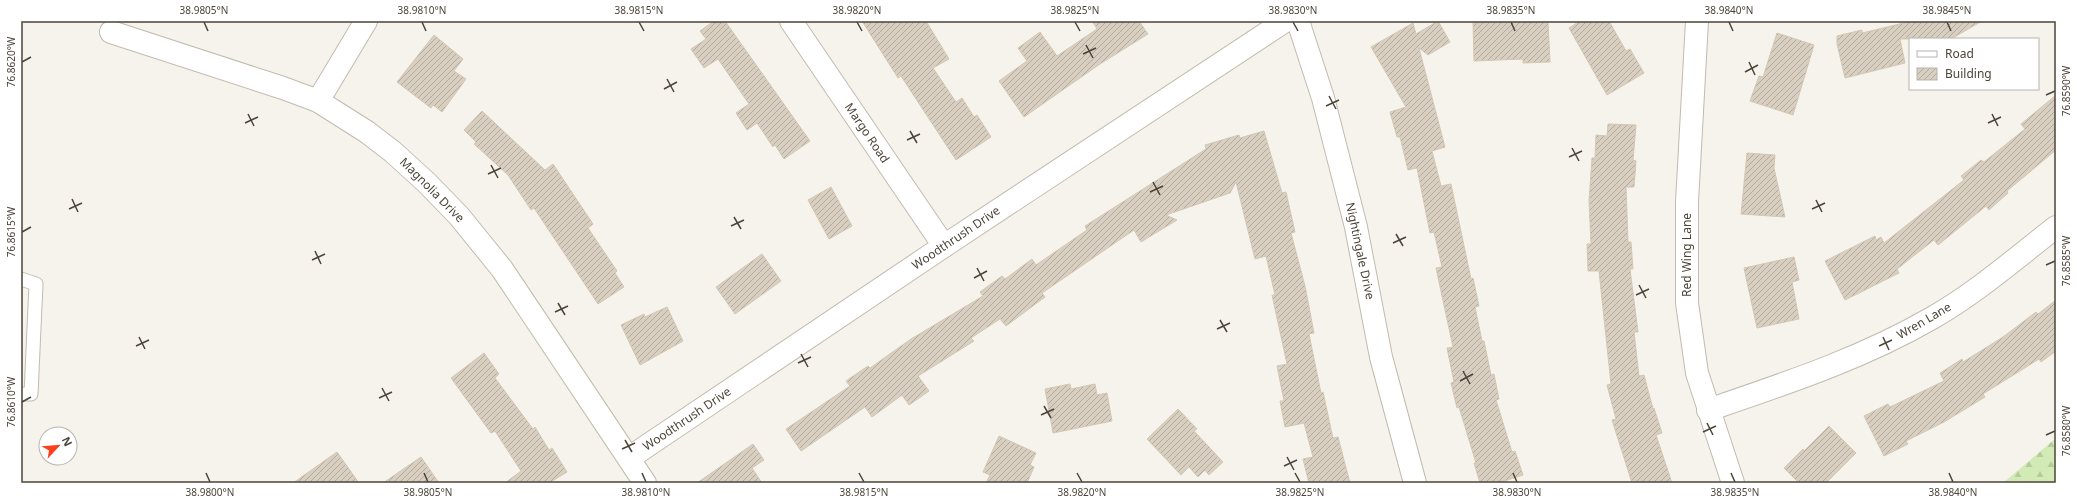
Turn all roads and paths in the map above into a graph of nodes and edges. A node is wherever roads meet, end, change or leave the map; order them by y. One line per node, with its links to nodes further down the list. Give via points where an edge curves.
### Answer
1 (366, 21): 7 (street)
2 (790, 21): 9 (street, Margo Road)
3 (1285, 21): 9 (street, Woodthrush Drive)
4 (1298, 21): 15 (street, Nightingale Drive, via 1327,113 1356,227 1381,357)
5 (1697, 21): 12 (street, Red Wing Lane, via 1687,202 1687,303 1697,373)
6 (111, 32): 7 (street, Magnolia Drive)
7 (318, 101): 13 (street, Magnolia Drive, via 393,152 459,216 502,269)
8 (2056, 227): 12 (street, Wren Lane, via 1979,287 1933,318 1834,366)
9 (944, 246): 13 (street, Woodthrush Drive)
10 (21, 279): 11 (lane, via 36,284 31,394)
11 (21, 394)
12 (1708, 410): 16 (street, Red Wing Lane)
13 (629, 458): 14 (street, Magnolia Drive)
14 (645, 483)
15 (1415, 483)
16 (1733, 483)

